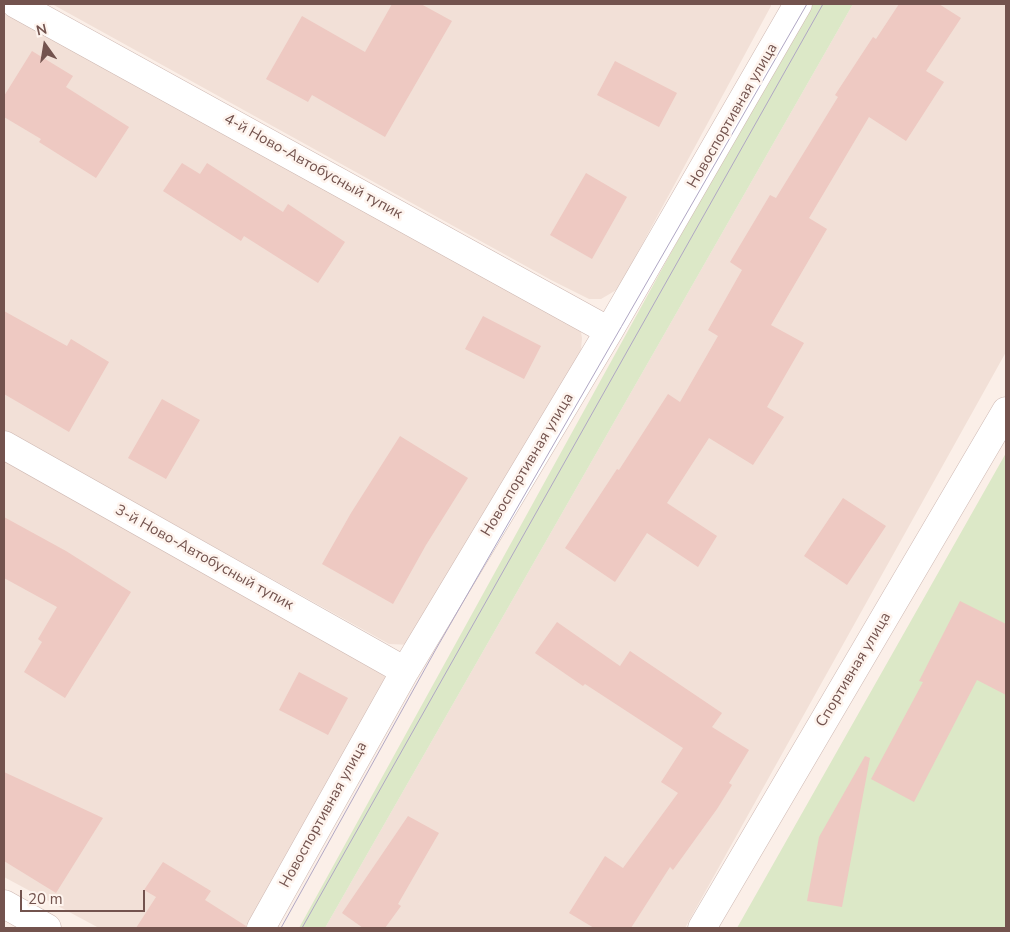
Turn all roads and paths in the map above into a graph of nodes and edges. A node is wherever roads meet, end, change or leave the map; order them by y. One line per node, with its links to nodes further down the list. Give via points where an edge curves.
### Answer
1 (16, 4): 3 (street, 4-й Ново-Автобусный тупик)
2 (798, 4): 3 (street, Новоспортивная улица)
3 (609, 331): 6 (street, Новоспортивная улица)
4 (1006, 411): 10 (street, Спортивная улица)
5 (4, 445): 6 (street, 3-й Ново-Автобусный тупик)
6 (405, 671): 9 (street, Новоспортивная улица)
7 (4, 904): 8 (street)
8 (47, 928)
9 (261, 928)
10 (702, 928)

